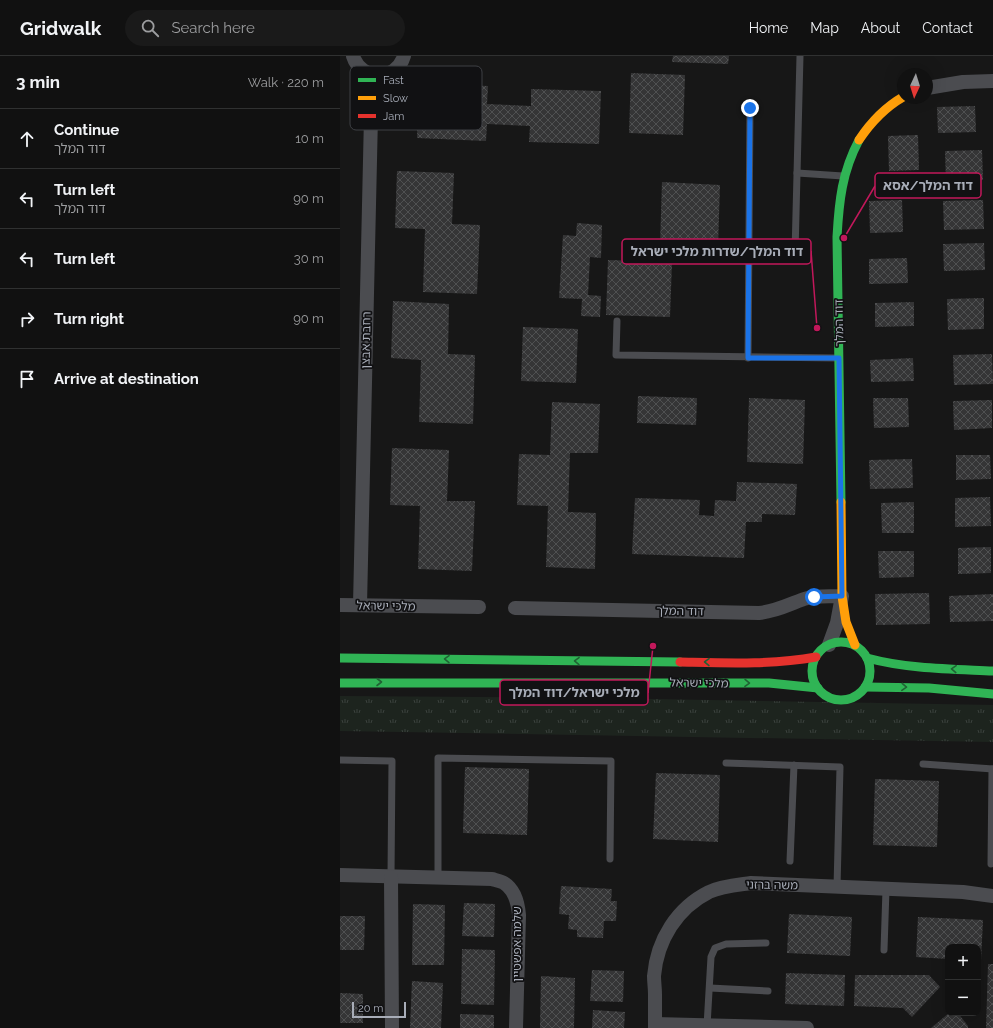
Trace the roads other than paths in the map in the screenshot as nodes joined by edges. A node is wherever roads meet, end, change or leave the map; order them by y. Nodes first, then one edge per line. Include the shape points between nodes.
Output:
1 (353, 56) edge
2 (404, 56) edge
3 (800, 56) edge
4 (358, 66) edge
5 (399, 66) edge
6 (993, 81) edge
7 (933, 87) edge
8 (897, 101) edge
9 (750, 108) dead end
10 (371, 130) edge
11 (797, 173) junction
12 (844, 176) junction
13 (795, 253) dead end
14 (616, 321) dead end
15 (748, 358) junction
16 (839, 358) junction
17 (842, 596) junction
18 (340, 605) edge
19 (360, 605) junction
20 (479, 607) dead end
21 (515, 608) dead end
22 (829, 645) junction
23 (855, 645) junction
24 (340, 658) edge
25 (816, 658) junction
26 (867, 658) junction
27 (993, 671) edge
28 (340, 682) edge
29 (818, 688) junction
30 (865, 688) junction
31 (993, 694) edge
32 (340, 760) edge
33 (726, 763) dead end
34 (923, 764) dead end
35 (794, 765) junction
36 (992, 769) edge
37 (610, 859) dead end
38 (790, 861) dead end
39 (991, 864) dead end
40 (340, 876) edge
41 (390, 877) junction
42 (438, 878) junction
43 (837, 887) junction
44 (886, 889) junction
45 (993, 896) edge
46 (766, 943) dead end
47 (884, 950) dead end
48 (710, 988) junction
49 (768, 991) dead end
50 (655, 1026) edge
51 (707, 1026) junction
52 (392, 1028) edge
53 (516, 1028) edge
54 (792, 1028) edge
55 (807, 1028) edge

1 - 4 street
2 - 5 street
3 - 11 lane
6 - 7 street
8 - 12 street, דוד המלך via 871,123
9 - 15 lane
10 - 19 street, רחבת אבצן
11 - 12 lane
11 - 13 lane
12 - 16 street, דוד המלך via 837,237
14 - 15 lane via 616,355
15 - 16 lane
16 - 17 street, דוד המלך
17 - 21 street, דוד המלך via 814,597 759,613
17 - 22 street, דוד המלך via 837,623
17 - 23 street, דוד המלך via 846,622
18 - 19 street, מלכי ישראל
19 - 20 street, מלכי ישראל
22 - 23 street via 842,642
22 - 25 street via 821,650
23 - 26 street
25 -> 24 street, מלכי ישראל via 768,663
25 - 29 street via 812,671
27 -> 26 street via 908,666
26 - 30 street via 870,671
28 -> 29 street, מלכי ישראל via 746,683
29 - 30 street via 829,697 842,700 855,696
30 -> 31 street via 924,688
32 - 41 lane via 392,761
33 - 35 lane
34 - 36 lane
35 - 38 lane
35 - 43 lane via 840,767
36 - 39 lane
37 - 42 lane via 611,761 438,758
40 - 41 street, שלמה אפשטיין
41 - 42 street, שלמה אפשטיין
41 - 52 street
42 - 53 street, שלמה אפשטיין via 492,879 504,882 518,901
43 - 44 street, משה ברזני
43 - 50 street, משה ברזני via 751,883 709,892 692,903 671,925 659,952 654,976
44 - 45 street, משה ברזני via 963,892
44 - 47 lane
46 - 48 lane via 726,944 715,948 711,957
48 - 49 lane
48 - 51 lane
50 - 51 street
51 - 54 street
54 - 55 street

